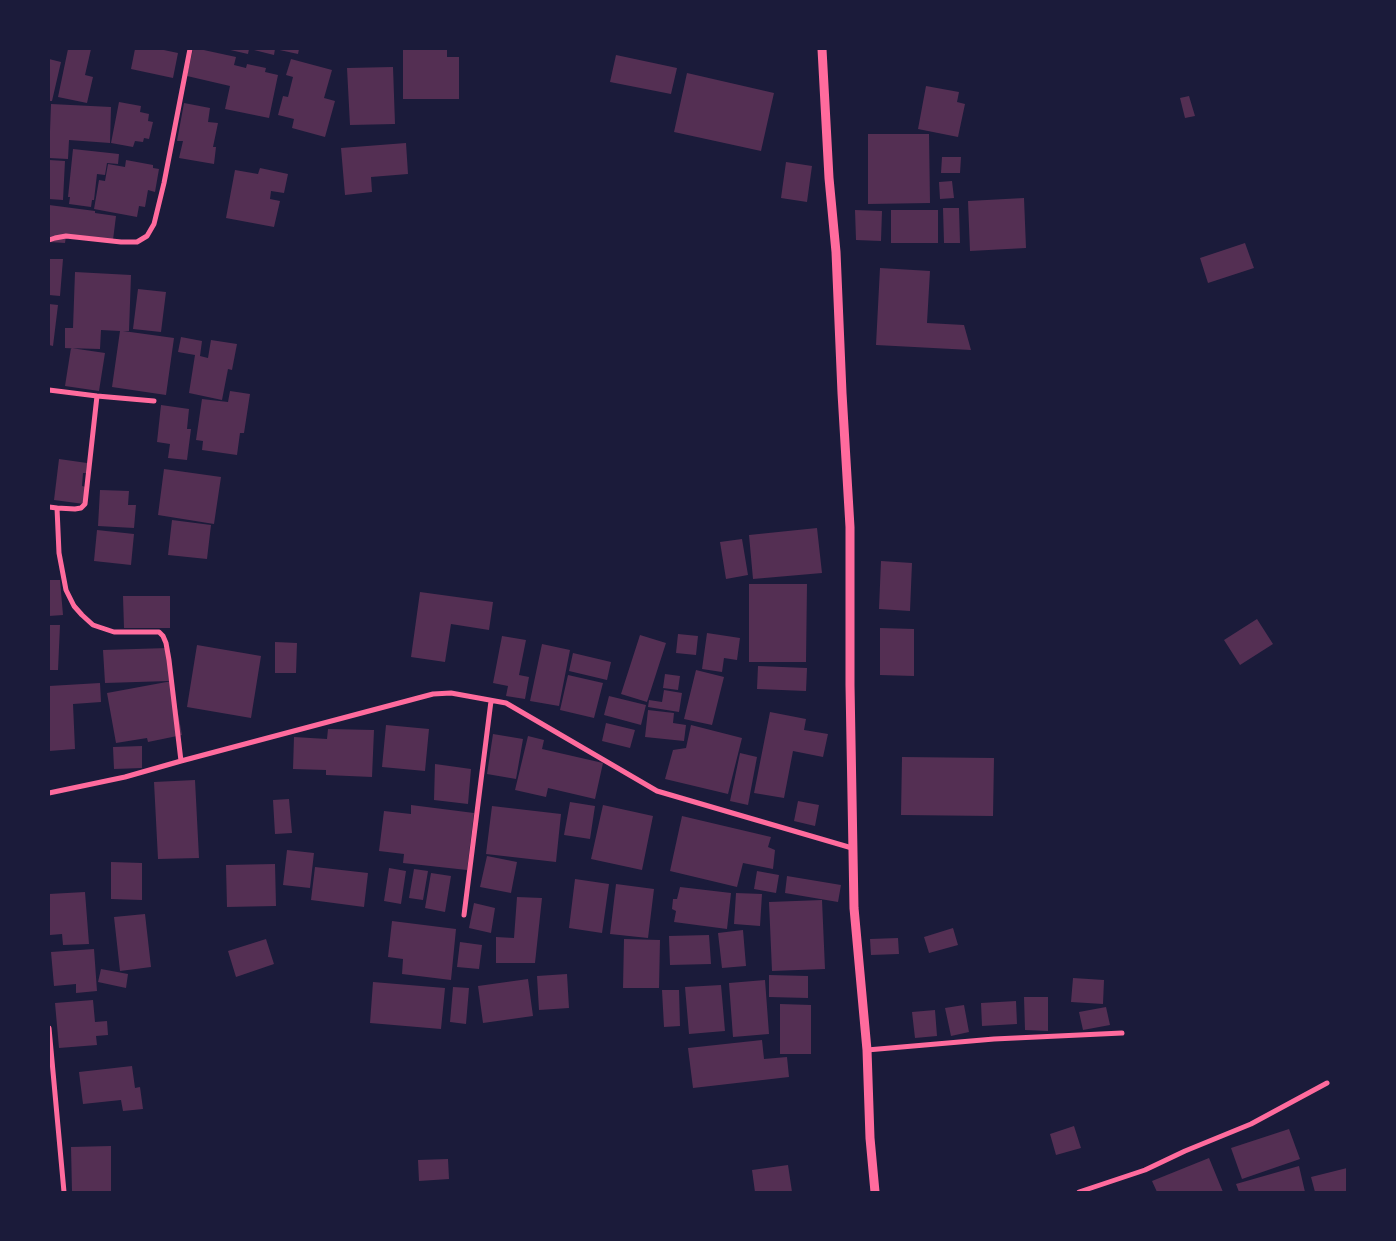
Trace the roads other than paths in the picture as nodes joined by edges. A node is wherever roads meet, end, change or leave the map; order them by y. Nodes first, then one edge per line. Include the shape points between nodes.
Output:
1 (190, 49) edge
2 (822, 49) edge
3 (49, 240) edge
4 (49, 390) edge
5 (97, 396) junction
6 (154, 401) dead end
7 (49, 507) edge
8 (57, 508) junction
9 (491, 701) junction
10 (180, 761) junction
11 (49, 792) edge
12 (852, 848) junction
13 (464, 915) dead end
14 (49, 1028) edge
15 (1122, 1033) dead end
16 (867, 1050) junction
17 (1327, 1083) dead end
18 (64, 1192) edge
19 (875, 1192) edge
20 (1079, 1192) edge

1 - 3 street via 164,183 154,224 147,236 137,242 66,236
2 - 12 street via 850,527
4 - 5 street
5 - 6 street
5 - 8 street via 85,504 75,509
7 - 8 street
8 - 10 street via 59,553 66,590 74,606 93,625 114,632 159,632 163,636
9 - 10 street via 451,693 433,694
9 - 12 street via 506,702 657,791
9 - 13 street
10 - 11 street via 125,777
12 - 16 street
14 - 18 street
15 - 16 street
16 - 19 street
17 - 20 street via 1251,1124 1145,1170

